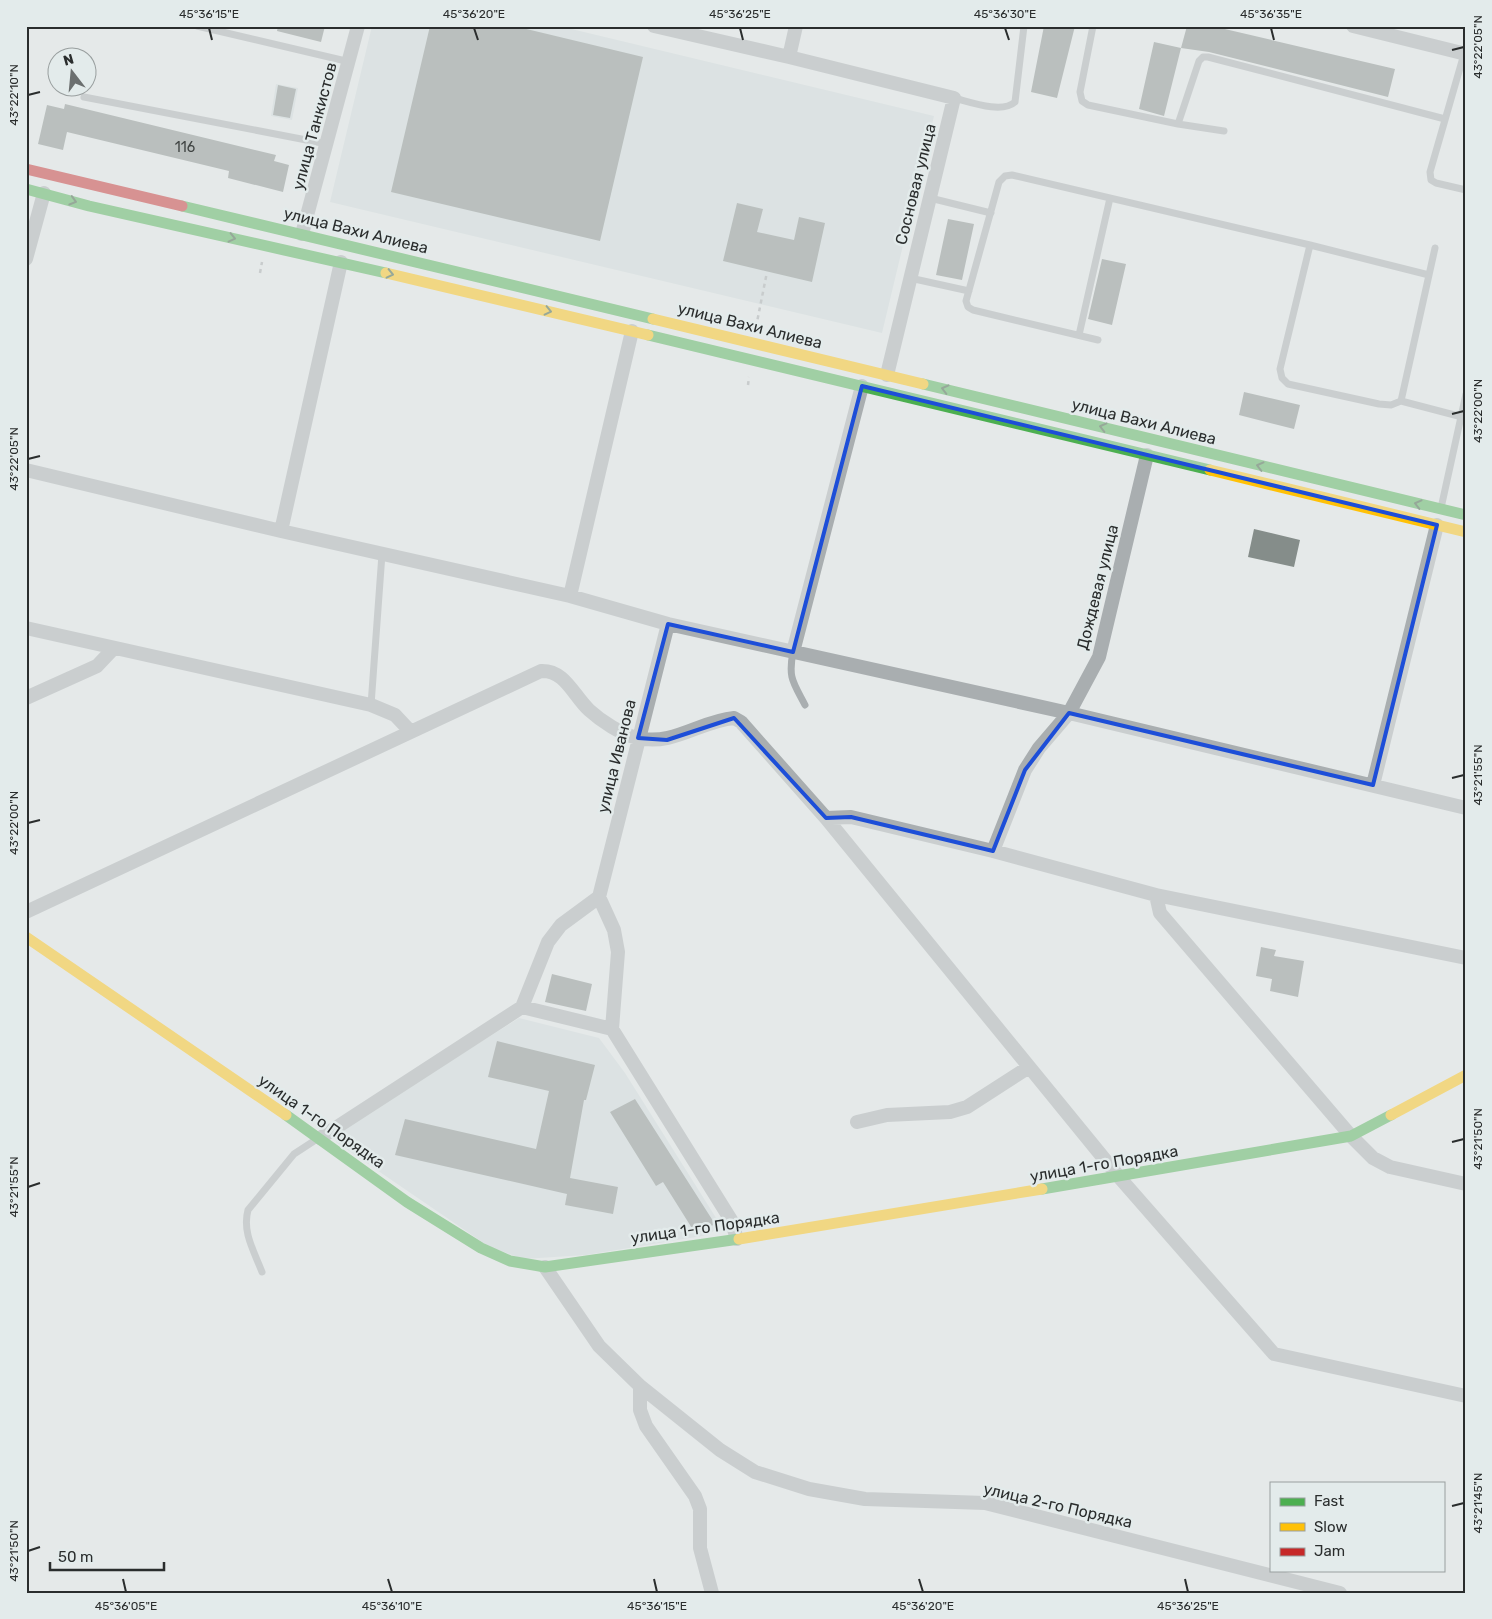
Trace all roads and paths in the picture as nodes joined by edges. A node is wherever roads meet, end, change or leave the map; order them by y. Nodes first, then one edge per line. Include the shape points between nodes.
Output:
1 (197, 26) edge
2 (358, 26) edge
3 (654, 26) edge
4 (796, 26) edge
5 (1024, 26) edge
6 (1093, 26) edge
7 (1352, 26) edge
8 (1465, 54) edge
9 (789, 57) junction
10 (350, 62) junction
11 (89, 98) edge
12 (954, 98) junction
13 (1445, 119) junction
14 (1178, 124) junction
15 (1224, 131) dead end
16 (328, 144) junction
17 (26, 169) edge
18 (26, 189) edge
19 (1466, 190) edge
20 (44, 193) junction
21 (930, 198) junction
22 (1110, 198) junction
23 (991, 213) junction
24 (302, 234) junction
25 (1310, 245) junction
26 (1435, 248) dead end
27 (26, 260) edge
28 (341, 262) junction
29 (1429, 275) junction
30 (910, 278) junction
31 (969, 291) junction
32 (632, 331) junction
33 (1079, 335) junction
34 (1098, 340) dead end
35 (888, 375) junction
36 (862, 386) junction
37 (1466, 394) edge
38 (1400, 401) junction
39 (1463, 417) edge
40 (1147, 455) junction
41 (26, 470) edge
42 (1440, 509) junction
43 (1466, 516) edge
44 (1437, 525) junction
45 (281, 531) junction
46 (1466, 532) edge
47 (382, 554) junction
48 (570, 596) junction
49 (668, 624) junction
50 (26, 628) edge
51 (114, 648) junction
52 (793, 652) junction
53 (26, 698) edge
54 (371, 705) junction
55 (805, 705) dead end
56 (1069, 714) junction
57 (410, 731) junction
58 (638, 738) junction
59 (1373, 785) junction
60 (1466, 808) edge
61 (826, 818) junction
62 (993, 850) junction
63 (1156, 895) junction
64 (598, 897) junction
65 (26, 912) edge
66 (26, 937) edge
67 (1466, 958) edge
68 (522, 1007) junction
69 (612, 1030) junction
70 (1029, 1067) junction
71 (1466, 1075) edge
72 (857, 1122) dead end
73 (1351, 1136) junction
74 (320, 1138) junction
75 (1119, 1177) junction
76 (1466, 1184) edge
77 (736, 1239) junction
78 (545, 1267) junction
79 (262, 1272) dead end
80 (640, 1386) junction
81 (1466, 1396) edge
82 (712, 1593) edge
83 (1340, 1593) edge

1 - 10 lane
2 - 10 street, улица Танкистов
3 - 9 street
4 - 9 street
5 - 12 lane via 1015,102 1010,107 1001,107
6 - 14 lane via 1080,92 1082,101
7 - 8 street
8 - 13 lane
9 - 12 street
10 - 16 street, улица Танкистов
11 - 16 lane
12 - 21 street, Сосновая улица
13 - 14 lane via 1208,57 1199,61
13 - 19 lane via 1430,172 1431,180
14 - 15 lane
16 - 24 street, улица Танкистов
17 - 24 main road, улица Вахи Алиева
18 - 20 main road, улица Вахи Алиева
20 - 27 street
20 -> 28 main road, улица Вахи Алиева
21 - 23 lane
21 - 30 street, Сосновая улица
22 - 23 lane via 1012,175 999,182
22 - 25 lane
22 - 33 lane
23 - 31 lane
24 - 35 main road, улица Вахи Алиева
25 - 29 lane
25 - 38 lane via 1280,369 1282,378 1288,384 1379,404 1391,405
26 - 29 lane
28 -> 32 main road, улица Вахи Алиева
28 - 45 street
29 - 38 lane
30 - 31 lane
30 - 35 street, Сосновая улица
31 - 33 lane via 966,301 973,310
32 - 36 main road, улица Вахи Алиева
32 - 48 street
33 - 34 lane
42 -> 35 main road, улица Вахи Алиева
36 - 40 main road, улица Вахи Алиева
36 - 52 street
37 - 39 lane
38 - 39 lane
39 - 42 lane
40 - 44 main road, улица Вахи Алиева
40 - 56 street, Дождевая улица via 1099,657
41 - 45 street
42 - 43 main road, улица Вахи Алиева
44 - 46 main road, улица Вахи Алиева
44 - 59 street
45 - 47 street
47 - 48 street
47 - 54 lane
48 - 49 street
49 - 52 street
49 - 58 street, улица Иванова
50 - 51 street
51 - 53 street via 97,666
51 - 54 street
52 - 55 lane via 792,680
52 - 56 street
54 - 57 street via 395,715
56 - 59 street
56 - 62 street, Дождевая улица via 1039,748 1025,770
57 - 58 street via 541,671 550,671 560,675 589,710 614,728
57 - 65 street
58 - 61 street via 667,740 712,722 734,718
58 - 64 street, улица Иванова
59 - 60 street
61 - 62 street via 851,817
61 - 70 street
62 - 63 street
63 - 67 street
63 - 73 street via 1160,913
64 - 68 street via 561,925 548,942
64 - 69 street via 614,930 618,952
66 - 74 main road, улица 1-го Порядка
68 - 69 street
68 - 74 street
69 - 77 street via 731,1220
70 - 72 street via 967,1107 950,1112 887,1115
70 - 75 street
71 - 73 main road, улица 1-го Порядка
73 - 75 main road, улица 1-го Порядка
73 - 76 street via 1373,1158 1390,1167
74 - 78 main road, улица 1-го Порядка via 407,1202 481,1248 510,1261
74 - 79 lane via 294,1154 248,1210 246,1232
75 - 77 main road, улица 1-го Порядка
75 - 81 street via 1274,1354
77 - 78 main road, улица 1-го Порядка
78 - 80 street, улица 2-го Порядка via 599,1346
80 - 82 street via 640,1410 646,1426 700,1508 700,1548
80 - 83 street, улица 2-го Порядка via 720,1450 755,1472 810,1489 865,1499 985,1502

